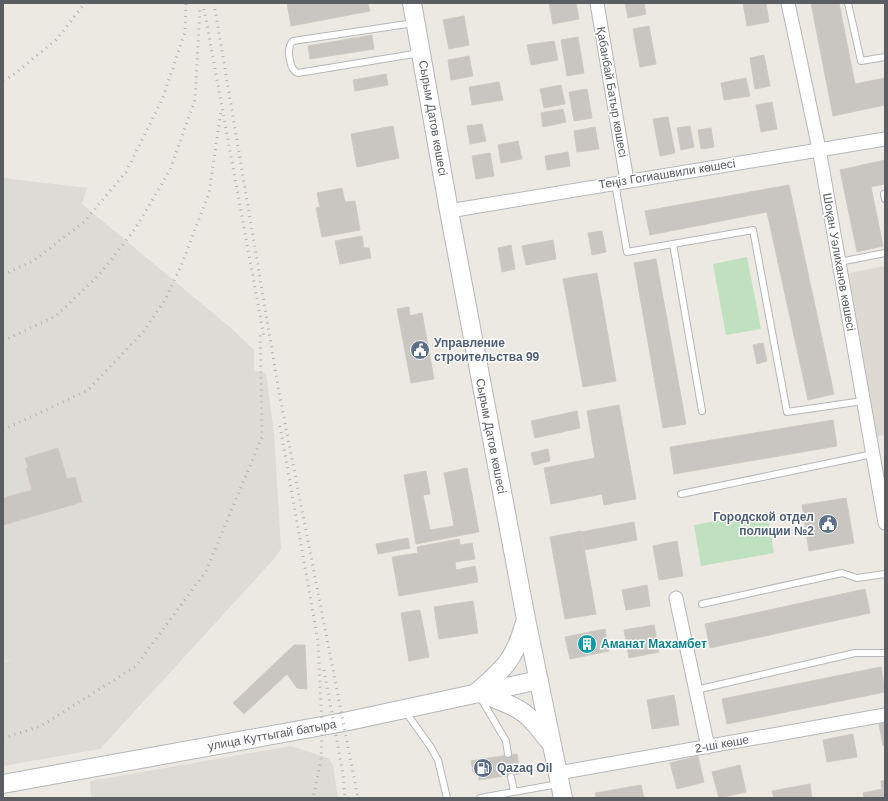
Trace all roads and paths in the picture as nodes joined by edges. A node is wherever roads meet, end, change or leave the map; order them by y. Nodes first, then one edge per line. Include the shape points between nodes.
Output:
1 (412, 3) edge
2 (597, 3) edge
3 (788, 3) edge
4 (848, 3) edge
5 (415, 23) junction
6 (421, 52) junction
7 (885, 57) edge
8 (885, 139) edge
9 (819, 149) junction
10 (621, 182) junction
11 (885, 194) edge
12 (885, 199) edge
13 (449, 211) junction
14 (673, 244) junction
15 (885, 253) edge
16 (839, 262) junction
17 (863, 401) junction
18 (702, 412) dead end
19 (873, 454) junction
20 (680, 494) dead end
21 (885, 523) edge
22 (885, 574) edge
23 (676, 598) dead end
24 (702, 604) dead end
25 (526, 619) junction
26 (885, 653) edge
27 (539, 680) junction
28 (696, 690) junction
29 (477, 692) junction
30 (403, 708) junction
31 (885, 715) edge
32 (552, 745) junction
33 (708, 747) junction
34 (508, 754) dead end
35 (511, 777) dead end
36 (3, 784) edge
37 (560, 785) edge
38 (514, 791) junction
39 (447, 798) edge
40 (480, 798) edge

1 - 5 main road, Сырым Датов көшесі
2 - 10 street, Қабанбай Батыр көшесі
3 - 9 street, Шоқан Уәлиханов көшесі
4 - 7 lane via 861,61
5 - 6 main road, Сырым Датов көшесі
5 - 6 lane via 293,41 289,47 291,68 298,73
6 - 13 main road, Сырым Датов көшесі
8 - 9 street, Теңіз Гогиашвили көшесі
9 - 10 street, Теңіз Гогиашвили көшесі
9 - 16 street, Шоқан Уәлиханов көшесі
10 - 13 street, Теңіз Гогиашвили көшесі
10 - 14 lane via 627,252
11 - 12 lane
13 - 25 main road, Сырым Датов көшесі
14 - 17 lane via 753,230 787,412
14 - 18 lane
15 - 16 lane
16 - 17 street, Шоқан Уәлиханов көшесі
17 - 19 street, Шоқан Уәлиханов көшесі
19 - 20 lane
19 - 21 street, Шоқан Уәлиханов көшесі
22 - 24 lane via 857,578 842,573
23 - 28 street
25 - 27 main road, Сырым Датов көшесі
25 - 29 main road via 512,657 501,672
26 - 28 lane via 855,653
27 - 29 main road, улица Куттыгай батыра
27 - 32 main road, Сырым Датов көшесі
28 - 33 street
29 - 30 main road, улица Куттыгай батыра
29 - 32 main road via 523,713 536,724
29 - 34 lane via 506,741
30 - 36 main road, улица Куттыгай батыра via 322,726
30 - 39 lane via 438,760
31 - 33 street, 2-ші көше
32 - 37 main road, Сырым Датов көшесі
33 - 37 street, 2-ші көше
35 - 38 lane
37 - 38 lane
38 - 40 lane

